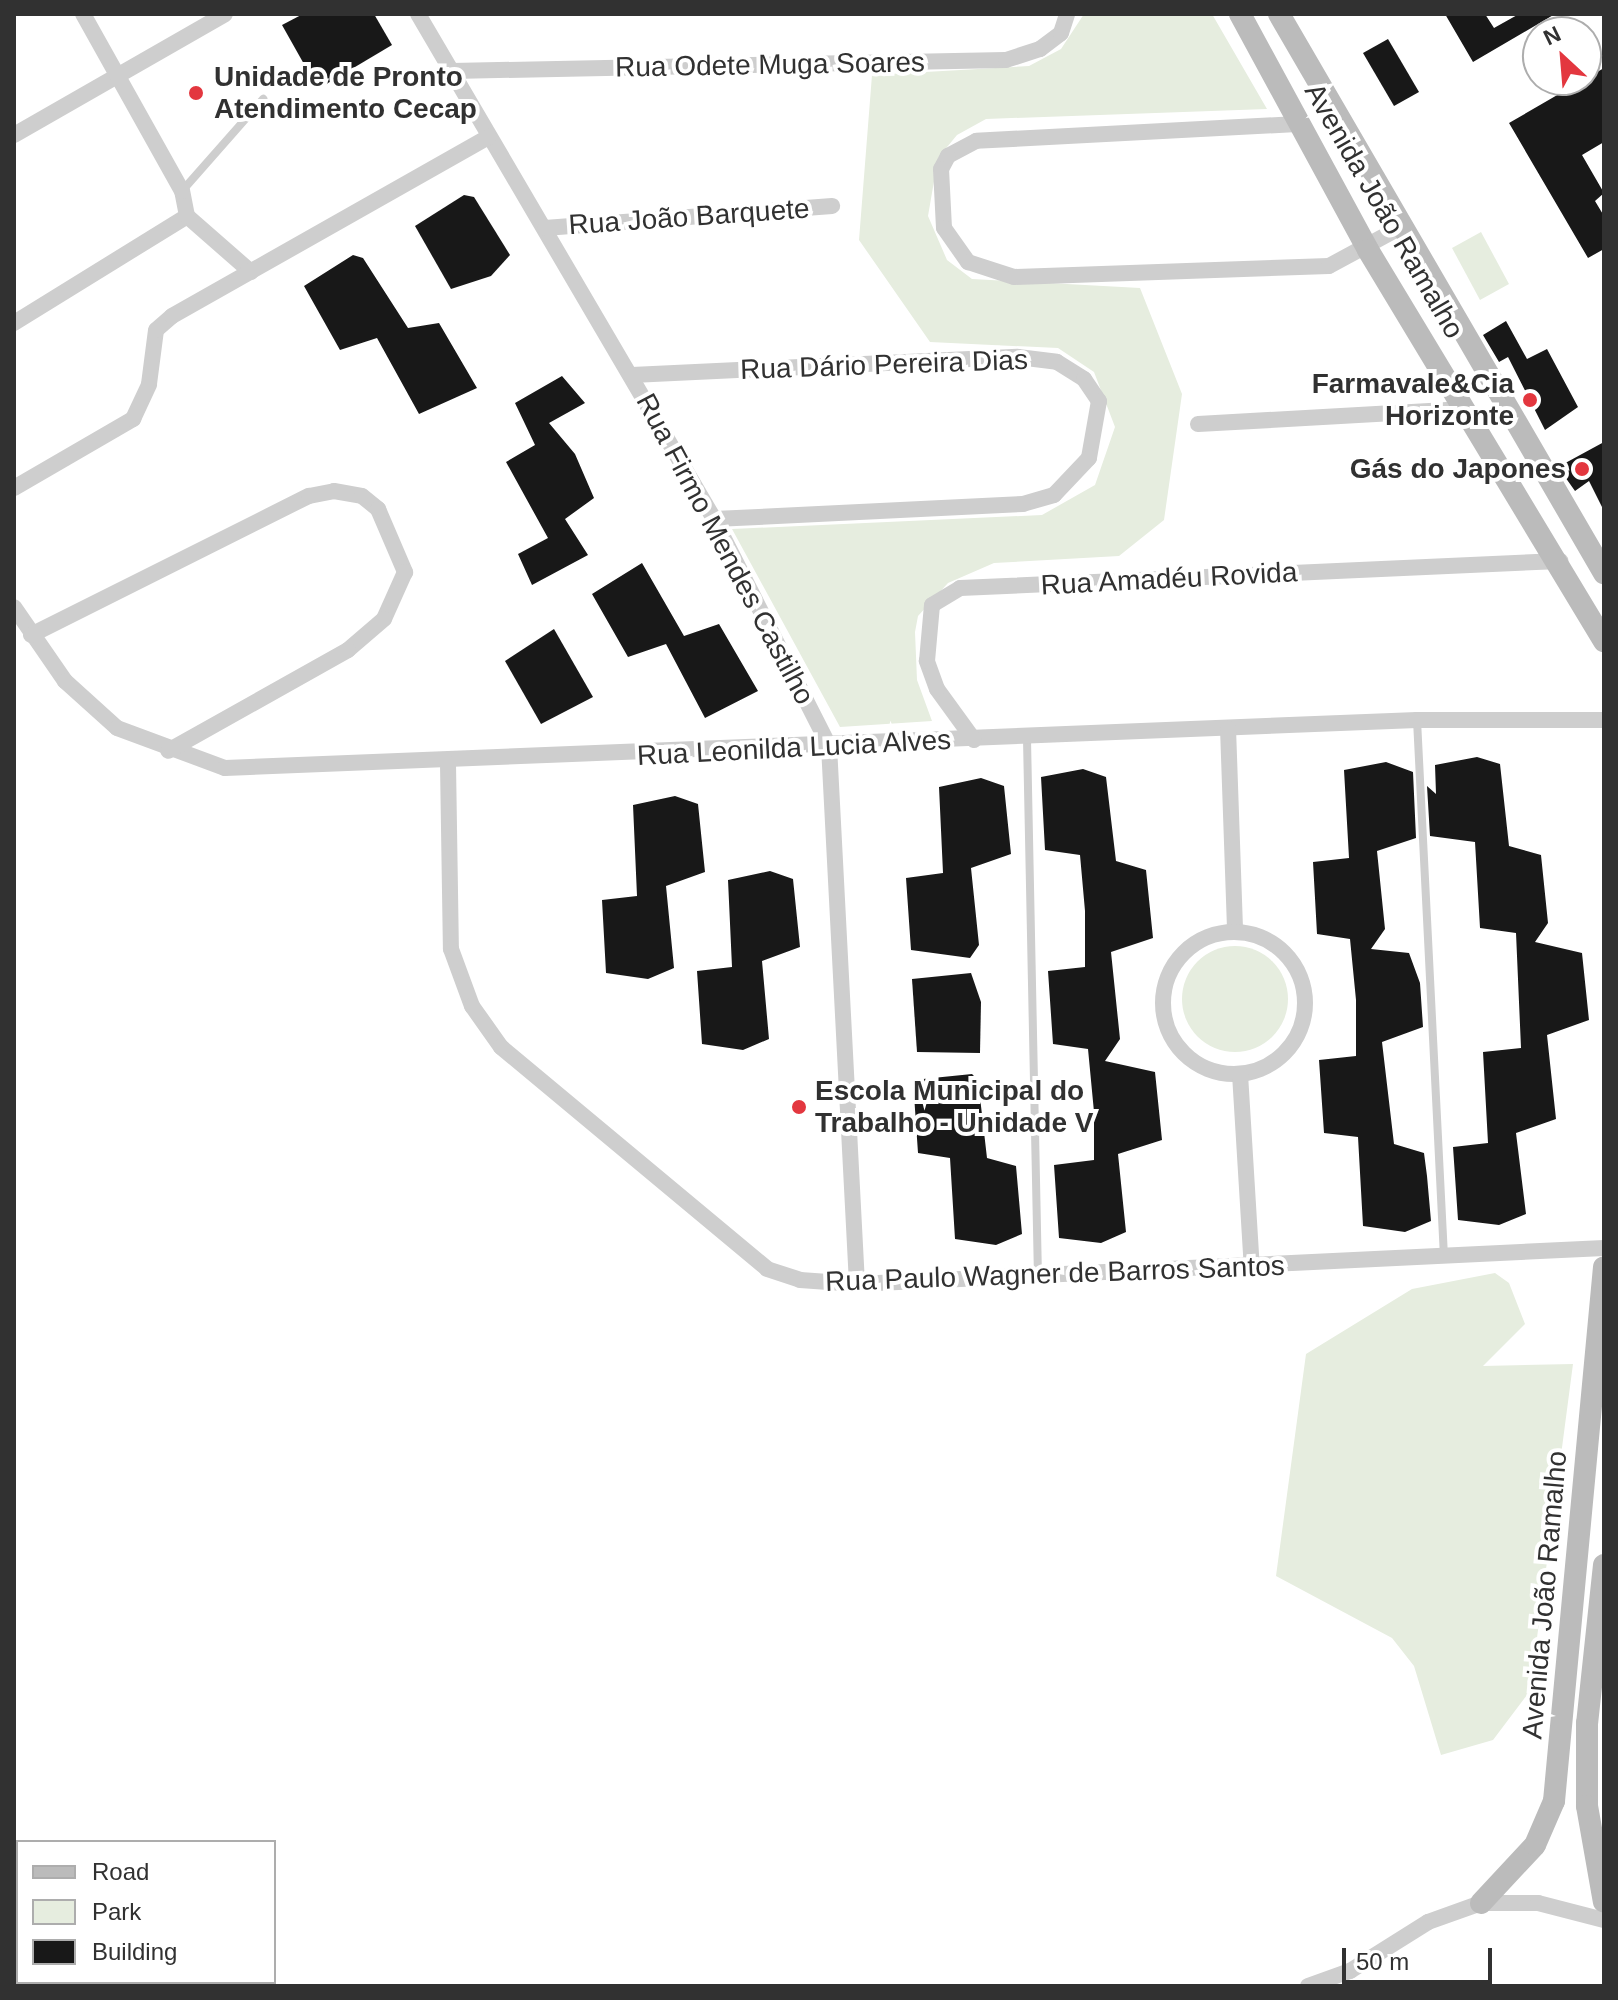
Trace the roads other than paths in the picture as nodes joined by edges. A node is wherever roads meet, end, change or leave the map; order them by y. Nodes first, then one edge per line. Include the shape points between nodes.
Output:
1 (83, 14) edge
2 (225, 14) edge
3 (418, 14) edge
4 (1067, 14) edge
5 (1240, 14) edge
6 (1279, 14) edge
7 (452, 71) junction
8 (117, 77) junction
9 (263, 99) dead end
10 (1297, 124) junction
11 (14, 135) edge
12 (489, 137) junction
13 (182, 191) junction
14 (832, 206) dead end
15 (187, 216) junction
16 (1403, 226) junction
17 (545, 228) junction
18 (1368, 250) junction
19 (251, 272) junction
20 (14, 323) edge
21 (632, 375) junction
22 (1465, 409) junction
23 (1198, 424) dead end
24 (14, 488) edge
25 (714, 519) junction
26 (1560, 561) junction
27 (1604, 573) edge
28 (14, 607) edge
29 (31, 635) junction
30 (1604, 641) edge
31 (1417, 720) junction
32 (1604, 720) edge
33 (1228, 728) junction
34 (1027, 739) junction
35 (974, 740) junction
36 (829, 746) junction
37 (168, 751) junction
38 (448, 764) junction
39 (1235, 931) junction
40 (1240, 1074) junction
41 (1604, 1248) edge
42 (1444, 1261) junction
43 (1604, 1267) edge
44 (1252, 1269) junction
45 (1038, 1279) junction
46 (857, 1284) junction
47 (1604, 1565) edge
48 (1604, 1902) edge
49 (1481, 1903) junction
50 (1604, 1920) edge
51 (1308, 1986) edge

1 - 8 street
2 - 8 street
3 - 7 street, Rua Firmo Mendes Castilho
4 - 7 street, Rua Odete Muga Soares via 1051,41 1006,60
5 - 10 street, Avenida João Ramalho
6 - 16 street, Avenida João Ramalho
7 - 12 street, Rua Firmo Mendes Castilho
8 - 11 street
8 - 13 street
9 - 13 lane
10 - 18 street, Avenida João Ramalho
10 - 18 street via 976,141 948,156 941,169 944,228 968,262 1014,277 1329,266
12 - 17 street, Rua Firmo Mendes Castilho
12 - 19 street
13 - 15 street
14 - 17 street, Rua João Barquete
15 - 19 street
15 - 20 street
16 - 18 street
16 - 27 street, Avenida João Ramalho
17 - 21 street, Rua Firmo Mendes Castilho
18 - 22 street, Avenida João Ramalho
19 - 24 street via 156,330 149,384 133,419
21 - 25 street, Rua Firmo Mendes Castilho
21 - 25 street, Rua Dário Pereira Dias via 1018,357 1057,362 1084,379 1099,401 1089,458 1054,495 1023,504
22 - 23 street
22 - 26 street, Avenida João Ramalho
25 - 36 street, Rua Firmo Mendes Castilho
26 - 30 street, Avenida João Ramalho
26 - 35 street, Rua Amadéu Rovida via 960,588 932,605 927,661 937,689
28 - 29 street, Rua Leonilda Lucia Alves
29 - 37 street, Rua Leonilda Lucia Alves via 65,681 117,728
29 - 37 street via 309,496 334,491 362,496 378,509 405,572 384,619 348,650
31 - 32 street, Rua Leonilda Lucia Alves
31 - 33 street, Rua Leonilda Lucia Alves
31 - 42 lane
33 - 34 street, Rua Leonilda Lucia Alves
33 - 39 street
34 - 35 street, Rua Leonilda Lucia Alves
34 - 45 lane
35 - 36 street, Rua Leonilda Lucia Alves
36 - 38 street, Rua Leonilda Lucia Alves
36 - 46 street, Rua Firmo Mendes Castilho
37 - 38 street, Rua Leonilda Lucia Alves via 225,768
38 - 46 street, Rua Paulo Wagner de Barros Santos via 451,949 472,1006 501,1047 767,1269 800,1280
39 - 40 street via 1259,936 1288,956 1304,988 1305,1012 1283,1054
39 - 40 street via 1210,936 1180,958 1164,992 1164,1018 1192,1060
40 - 44 street
41 - 42 street, Rua Paulo Wagner de Barros Santos
42 - 44 street, Rua Paulo Wagner de Barros Santos
43 - 49 street, Avenida João Ramalho via 1554,1801 1535,1845
44 - 45 street, Rua Paulo Wagner de Barros Santos
45 - 46 street, Rua Paulo Wagner de Barros Santos
47 - 48 street, Avenida João Ramalho via 1587,1723 1587,1806
49 - 50 street via 1538,1903
49 - 51 street via 1428,1922 1350,1971

